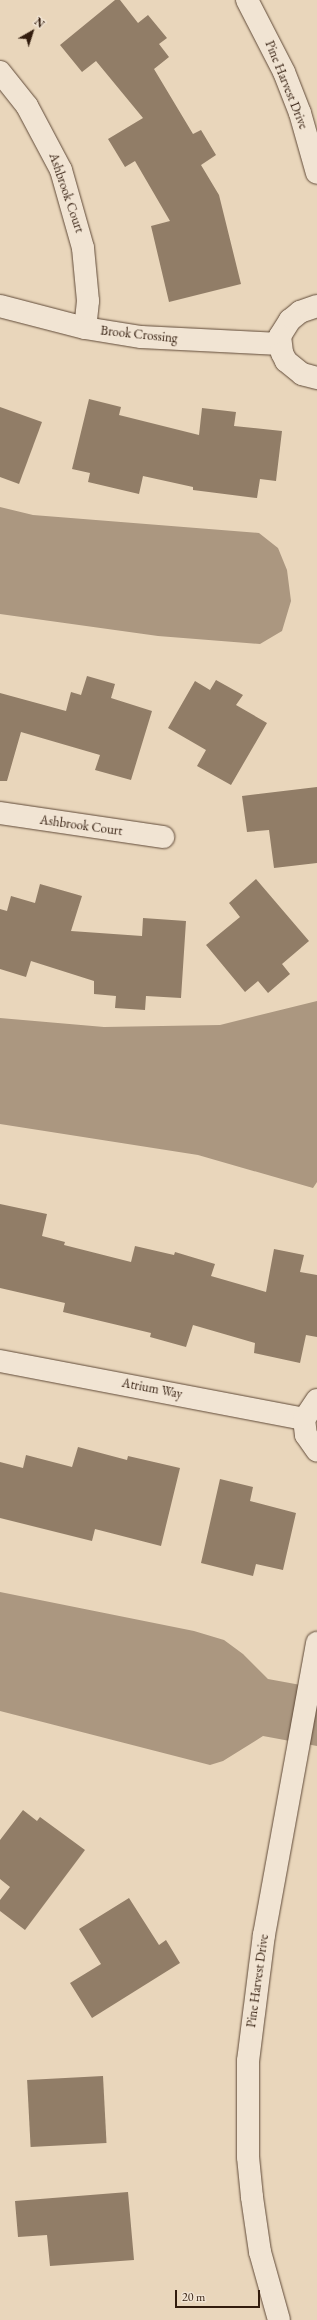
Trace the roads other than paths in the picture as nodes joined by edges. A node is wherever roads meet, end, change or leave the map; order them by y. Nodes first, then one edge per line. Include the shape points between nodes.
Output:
1 (247, 0) edge
2 (0, 72) edge
3 (317, 173) edge
4 (0, 306) edge
5 (317, 306) edge
6 (84, 328) junction
7 (280, 344) junction
8 (317, 378) edge
9 (0, 813) edge
10 (163, 837) dead end
11 (0, 1361) edge
12 (317, 1400) edge
13 (304, 1419) junction
14 (317, 1451) edge
15 (317, 1643) edge
16 (279, 2320) edge

1 - 3 street, Pine Harvest Drive via 284,72 300,113
2 - 6 street, Ashbrook Court via 27,106 47,139 63,177 83,248 88,301
4 - 6 street, Brook Crossing
5 - 7 street via 300,312 290,320 284,328
6 - 7 street, Brook Crossing via 141,337
7 - 8 street via 282,353 292,367
9 - 10 street, Ashbrook Court
11 - 13 street, Atrium Way
12 - 13 street
13 - 14 street via 306,1435
15 - 16 street, Pine Harvest Drive via 253,2006 246,2107 248,2157 260,2252

